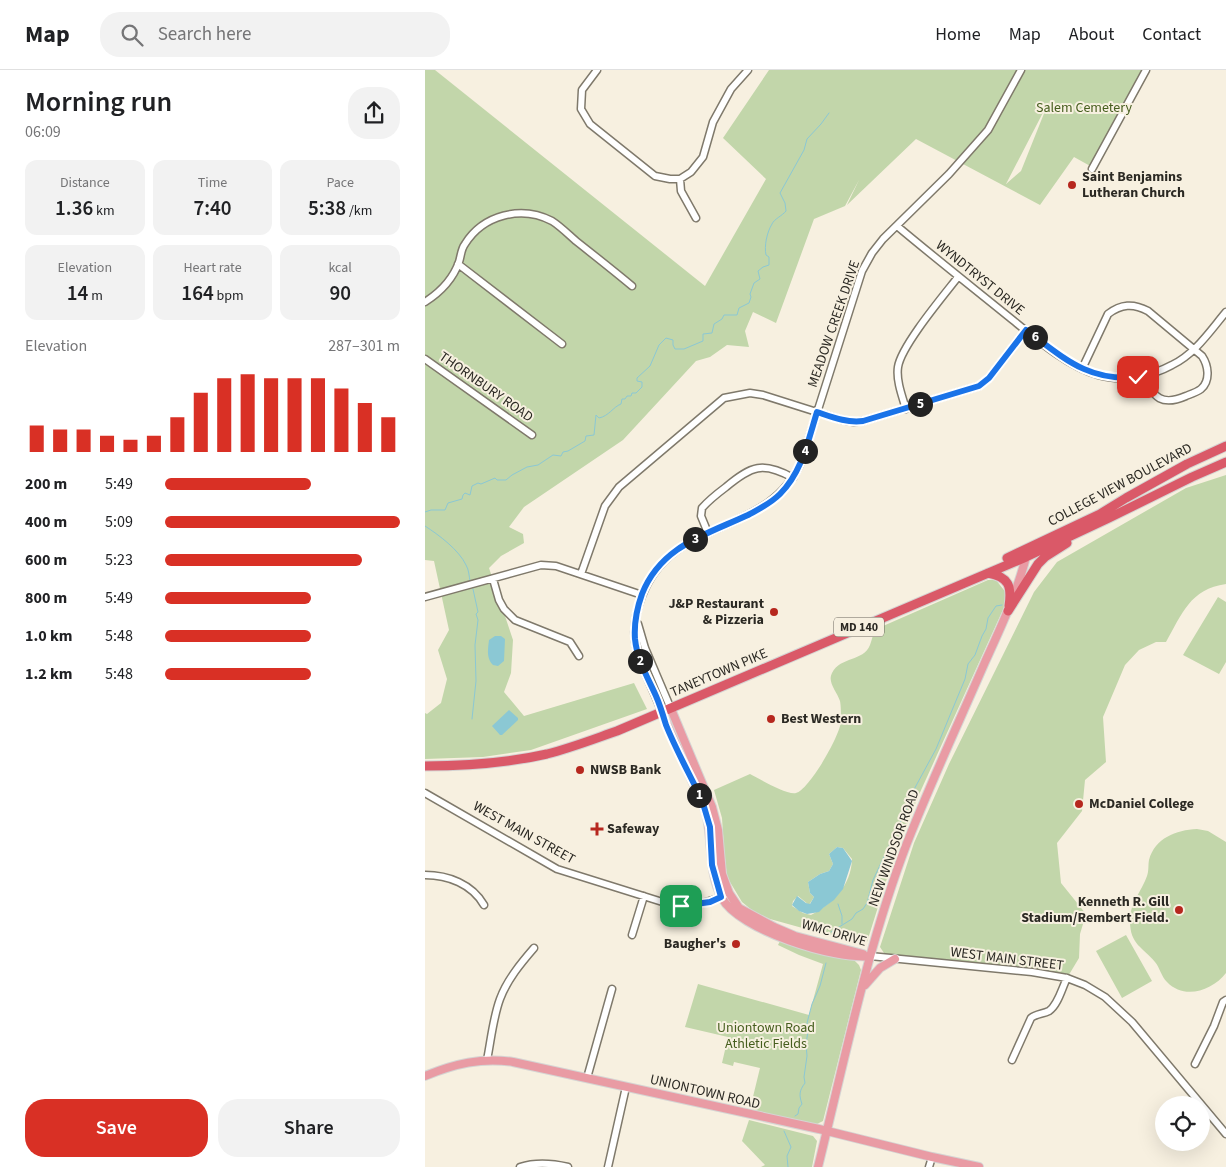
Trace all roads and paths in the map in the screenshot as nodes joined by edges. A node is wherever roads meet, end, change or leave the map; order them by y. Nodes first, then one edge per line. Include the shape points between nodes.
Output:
1 (597, 70) edge
2 (748, 70) edge
3 (1021, 70) edge
4 (1146, 70) edge
5 (1092, 169) dead end
6 (680, 178) junction
7 (696, 218) dead end
8 (897, 226) junction
9 (458, 264) junction
10 (958, 276) junction
11 (633, 286) dead end
12 (425, 302) edge
13 (1226, 312) edge
14 (1026, 330) junction
15 (562, 344) dead end
16 (1194, 349) junction
17 (425, 359) edge
18 (1082, 369) junction
19 (1146, 375) junction
20 (905, 409) junction
21 (817, 412) junction
22 (532, 436) dead end
23 (1226, 446) edge
24 (1226, 462) edge
25 (1226, 468) edge
26 (793, 478) junction
27 (1124, 511) junction
28 (1109, 518) junction
29 (708, 533) junction
30 (1027, 552) junction
31 (988, 572) junction
32 (581, 574) junction
33 (493, 579) junction
34 (642, 595) junction
35 (425, 597) edge
36 (928, 597) junction
37 (1008, 611) junction
38 (637, 616) junction
39 (579, 656) dead end
40 (671, 709) junction
41 (662, 712) junction
42 (425, 766) edge
43 (425, 793) edge
44 (425, 875) edge
45 (729, 893) junction
46 (644, 896) junction
47 (721, 897) junction
48 (484, 905) dead end
49 (632, 935) dead end
50 (534, 948) dead end
51 (870, 956) junction
52 (895, 959) junction
53 (1067, 978) junction
54 (612, 989) dead end
55 (862, 989) junction
56 (1226, 1000) edge
57 (487, 1060) junction
58 (1012, 1060) dead end
59 (1195, 1064) dead end
60 (425, 1076) edge
61 (587, 1078) junction
62 (626, 1087) junction
63 (827, 1131) junction
64 (1226, 1134) edge
65 (932, 1157) junction
66 (520, 1167) edge
67 (568, 1167) edge
68 (608, 1167) edge
69 (818, 1167) edge
70 (929, 1167) edge
71 (979, 1167) edge

1 - 6 street via 582,90 581,109 590,124 655,176
2 - 6 street via 731,89 713,122 703,157 691,172
3 - 8 street, MEADOW CREEK DRIVE via 988,130
4 - 5 street
6 - 7 street via 681,191
8 - 10 street, WYNDTRYST DRIVE
8 - 21 street, MEADOW CREEK DRIVE via 872,253 862,271
9 - 11 street via 463,246 475,230 489,220 508,214 529,214 552,222
9 - 12 street via 445,286
9 - 15 street
10 - 14 street, WYNDTRYST DRIVE
10 - 20 street via 910,341 898,367
13 - 16 street, WYNDTRYST DRIVE
14 - 18 street, WYNDTRYST DRIVE
14 - 20 street via 989,378 979,386
16 - 18 street via 1148,311 1139,306 1122,306 1108,314
16 - 19 street, WYNDTRYST DRIVE via 1173,365
16 - 19 street via 1207,363 1208,370 1201,389 1178,399 1162,400 1150,389
17 - 22 street, THORNBURY ROAD
18 - 19 street, WYNDTRYST DRIVE via 1120,379
20 - 21 street via 854,422
21 - 26 street, MEADOW CREEK DRIVE
21 - 32 street via 757,394 724,398 615,492 605,506
23 - 30 highway, COLLEGE VIEW BOULEVARD / MD 140
24 - 27 highway, COLLEGE VIEW BOULEVARD / MD 140
25 - 27 highway
26 - 29 street, MEADOW CREEK DRIVE via 767,505
26 - 29 street via 768,467 745,472 702,508 701,516
27 - 28 highway, COLLEGE VIEW BOULEVARD / MD 140
28 - 30 highway, COLLEGE VIEW BOULEVARD / MD 140
28 - 37 highway via 1045,557
29 - 34 street, MEADOW CREEK DRIVE via 666,558
30 - 31 highway, TANEYTOWN PIKE / MD 140
30 - 36 highway, TANEYTOWN PIKE / MD 140
30 - 37 main road, NEW WINDSOR ROAD
31 - 36 highway, TANEYTOWN PIKE / MD 140
31 - 37 highway via 1008,582
32 - 33 street via 541,565
32 - 34 street
33 - 35 street
33 - 39 street via 502,604 515,620 570,642
34 - 38 street, MEADOW CREEK DRIVE
36 - 40 highway, TANEYTOWN PIKE / MD 140
37 - 51 main road, NEW WINDSOR ROAD via 907,845
38 - 40 street, MEADOW CREEK DRIVE via 645,648
38 - 41 street, MEADOW CREEK DRIVE via 635,639 638,654
40 - 41 highway, TANEYTOWN PIKE / MD 140
40 - 45 main road, WMC DRIVE via 712,807
41 - 42 highway, TANEYTOWN PIKE / MD 140 via 617,732 548,753 482,764
41 - 47 main road, WMC DRIVE via 706,812 712,865
43 - 46 street, WEST MAIN STREET via 557,869
44 - 48 street via 453,880 475,893
45 - 47 street, WEST MAIN STREET
45 - 51 main road, WMC DRIVE via 739,908 774,927 795,936
46 - 47 street, WEST MAIN STREET via 681,906
46 - 49 street
47 - 51 main road, WMC DRIVE via 729,910 744,920 793,942 859,958
50 - 57 street via 522,961 499,999
51 - 52 street, WEST MAIN STREET
51 - 55 main road, NEW WINDSOR ROAD
52 - 53 street, WEST MAIN STREET
52 - 55 main road via 880,968
53 - 58 street via 1053,1008 1031,1018
53 - 64 street, WEST MAIN STREET via 1095,990 1133,1022
54 - 61 street
55 - 63 main road, NEW WINDSOR ROAD
56 - 59 street
57 - 60 main road, UNIONTOWN ROAD via 465,1063
57 - 61 main road, UNIONTOWN ROAD via 513,1062
61 - 62 main road, UNIONTOWN ROAD
62 - 63 main road, UNIONTOWN ROAD
62 - 68 street
63 - 65 main road, UNIONTOWN ROAD
63 - 69 main road, NEW WINDSOR ROAD
65 - 70 street
65 - 71 main road, UNIONTOWN ROAD
66 - 67 street via 541,1163

